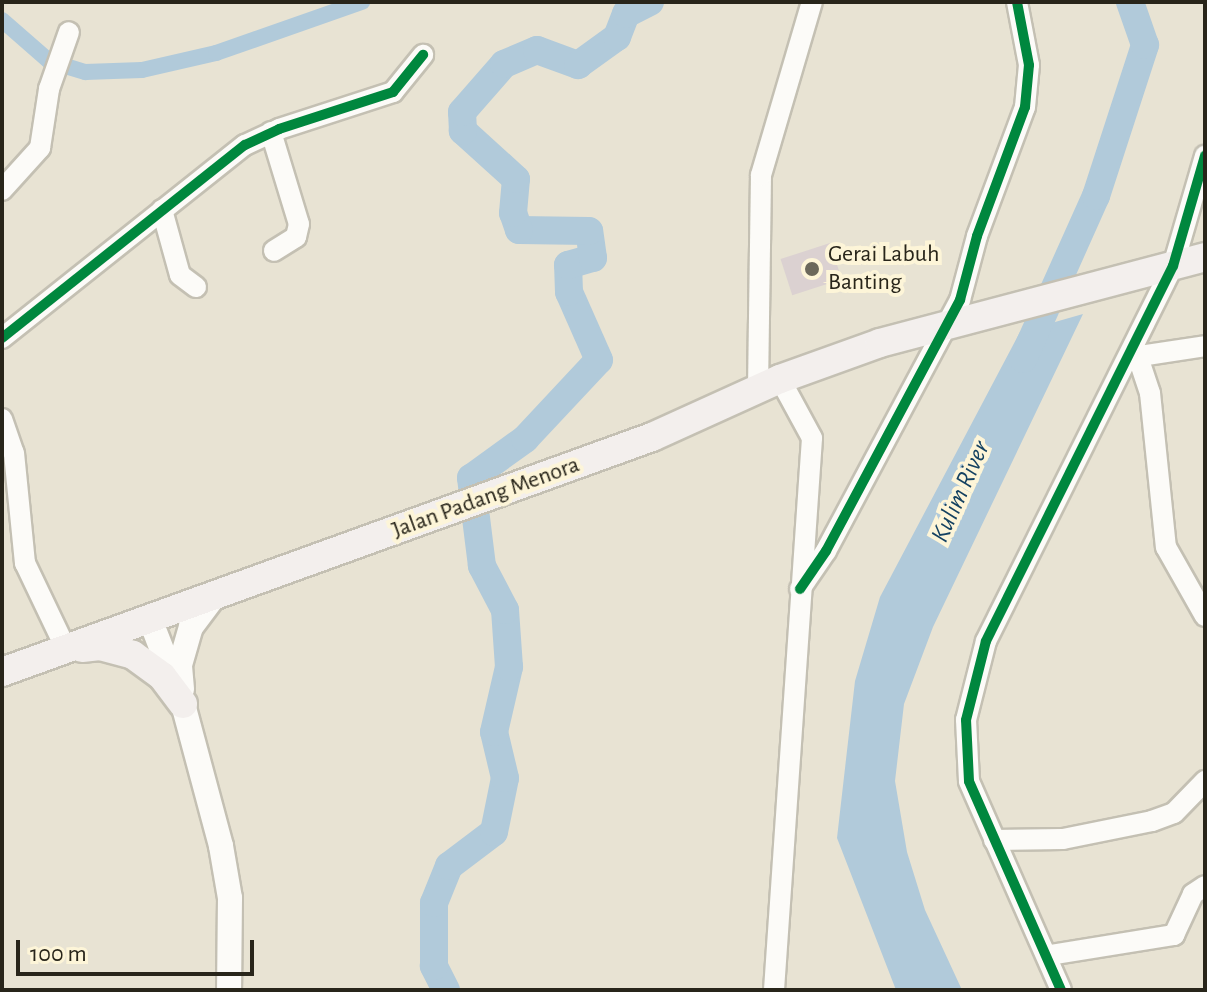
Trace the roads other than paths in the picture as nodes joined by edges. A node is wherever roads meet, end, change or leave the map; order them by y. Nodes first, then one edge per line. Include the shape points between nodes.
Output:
1 (812, 2) edge
2 (1017, 2) edge
3 (69, 32) dead end
4 (423, 55) dead end
5 (271, 132) junction
6 (1205, 156) edge
7 (2, 190) edge
8 (162, 210) junction
9 (274, 251) dead end
10 (1205, 257) edge
11 (1173, 266) junction
12 (196, 287) dead end
13 (955, 325) junction
14 (2, 338) edge
15 (1205, 346) edge
16 (1137, 350) junction
17 (769, 384) junction
18 (2, 419) edge
19 (800, 589) junction
20 (214, 597) junction
21 (1205, 616) edge
22 (150, 619) junction
23 (66, 649) junction
24 (2, 672) edge
25 (183, 704) junction
26 (1205, 781) edge
27 (994, 840) junction
28 (1205, 886) edge
29 (1050, 955) junction
30 (229, 990) edge
31 (774, 990) edge
32 (1061, 990) edge

1 - 17 street via 761,175
2 - 13 street via 1029,65 1025,107 977,236
3 - 7 street via 49,89 40,148
4 - 5 street via 393,92
5 - 8 street
5 - 9 street via 299,224 296,237
6 - 11 street
8 - 12 street via 180,275
8 - 14 street
10 - 11 main road, Jalan Padang Menora
11 - 13 main road, Jalan Padang Menora
11 - 16 street
13 - 17 main road, Jalan Padang Menora via 880,343
13 - 19 street
15 - 16 street
16 - 21 street via 1150,393 1166,547
16 - 27 street via 986,641 966,720 969,781
17 - 19 street via 812,438
17 - 20 main road, Jalan Padang Menora via 652,437
18 - 23 street via 14,453 25,563
19 - 31 street
20 - 22 main road, Jalan Padang Menora
20 - 25 street via 191,627 180,665
22 - 23 main road, Jalan Padang Menora
22 - 25 street
23 - 24 main road, Jalan Padang Menora
23 - 25 main road via 100,646 133,655 162,676
25 - 30 street via 224,859 230,898
26 - 27 street via 1174,813 1152,821 1063,839
27 - 29 street
28 - 29 street via 1193,894 1174,935
29 - 32 street

